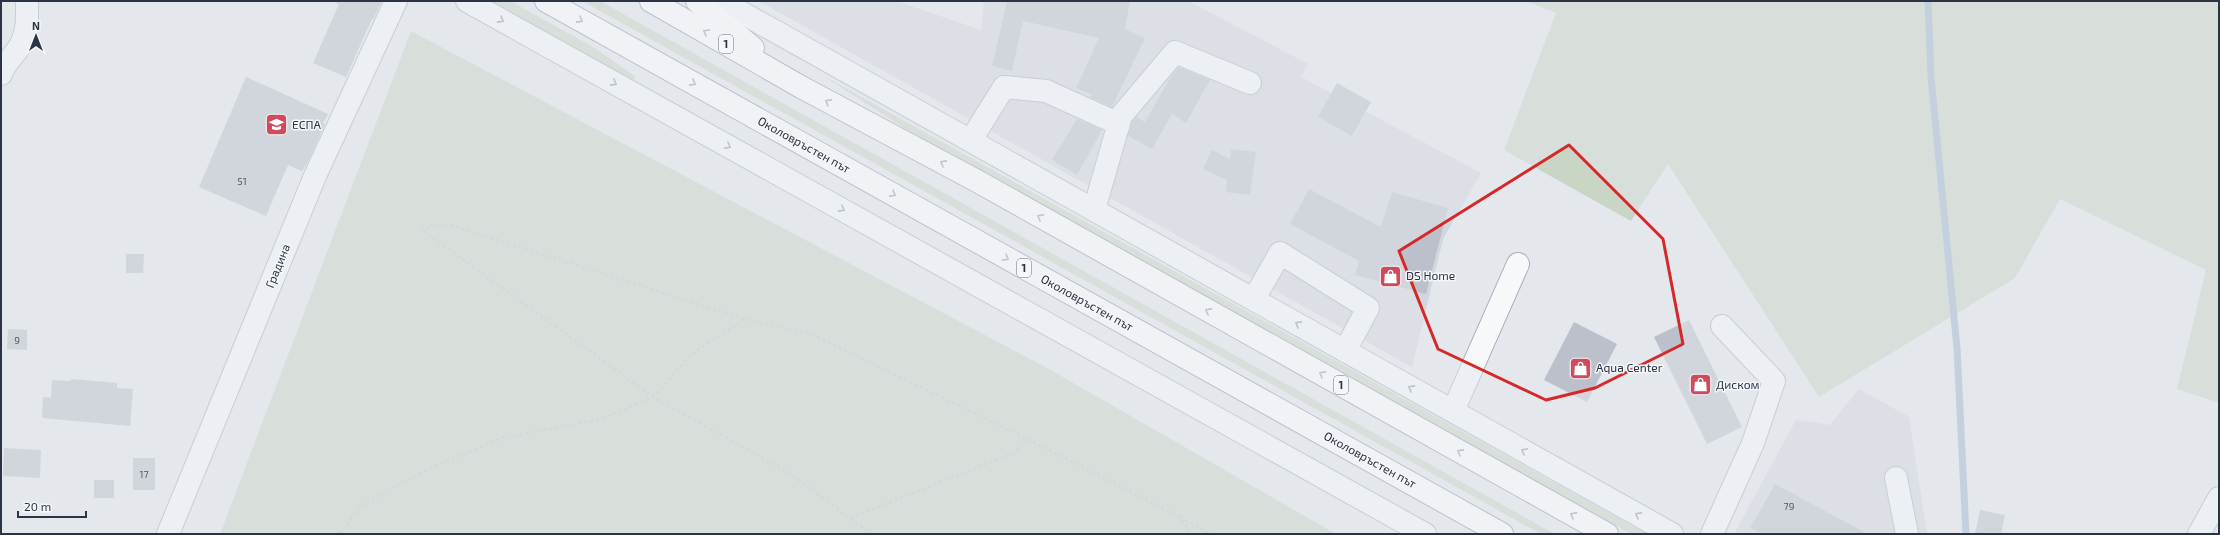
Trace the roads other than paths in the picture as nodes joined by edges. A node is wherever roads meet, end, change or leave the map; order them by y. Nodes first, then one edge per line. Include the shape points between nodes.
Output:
1 (27, 1) edge
2 (396, 1) edge
3 (467, 1) edge
4 (546, 1) edge
5 (651, 1) edge
6 (697, 1) edge
7 (721, 1) edge
8 (1, 74) edge
9 (1250, 83) dead end
10 (800, 87) junction
11 (1119, 124) junction
12 (971, 140) junction
13 (1094, 210) junction
14 (1518, 264) dead end
15 (1254, 299) junction
16 (1722, 326) dead end
17 (1345, 351) junction
18 (1453, 411) junction
19 (1896, 478) dead end
20 (2219, 498) edge
21 (168, 534) edge
22 (1425, 534) edge
23 (1502, 534) edge
24 (1607, 534) edge
25 (1672, 534) edge
26 (1712, 534) edge
27 (1906, 534) edge
28 (2199, 534) edge

1 - 8 street via 28,21 22,43 3,66
2 - 21 street, Градина via 315,176
3 -> 22 street
4 -> 23 highway, Околовръстен път / 1
10 -> 5 highway, 1
6 - 10 highway
7 - 12 street
9 - 11 street via 1175,52 1121,116
24 -> 10 highway, 1 via 977,181
11 - 12 street via 1046,91 1004,87
11 - 13 street
12 - 13 street
13 - 15 street
14 - 18 street
17 -> 15 street
15 - 17 street via 1280,253 1368,308
16 - 26 street via 1774,381 1753,443
18 -> 17 street
25 -> 18 street
19 - 27 street
20 - 28 street

